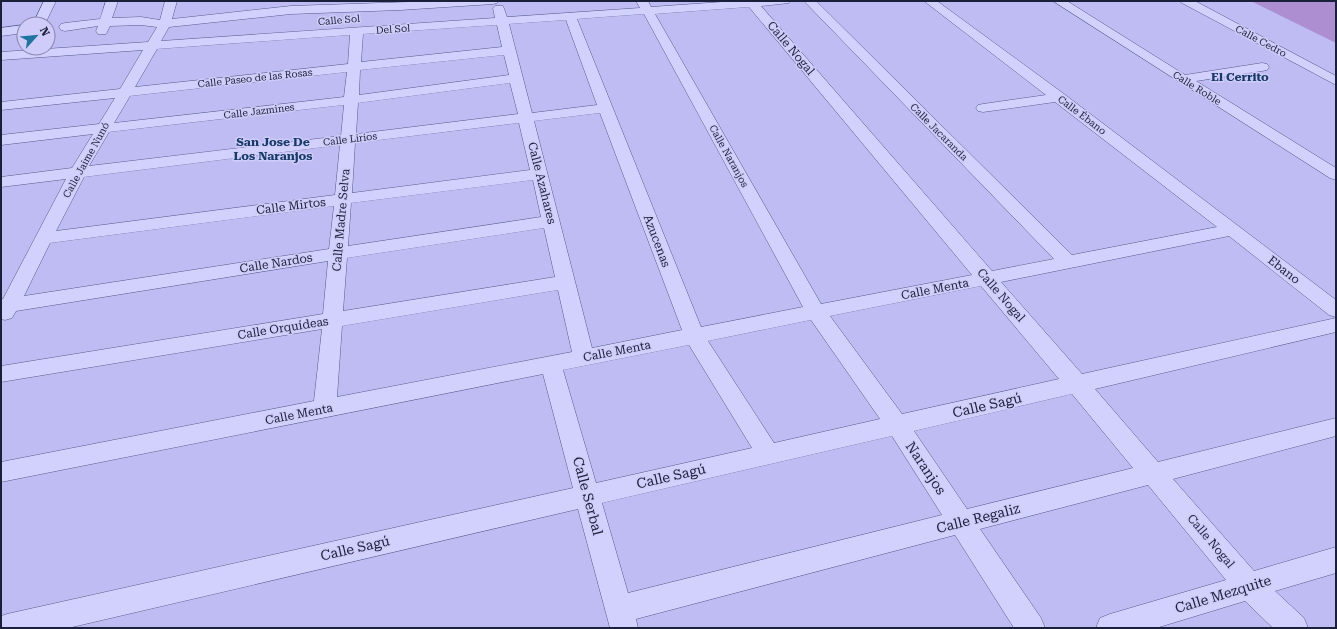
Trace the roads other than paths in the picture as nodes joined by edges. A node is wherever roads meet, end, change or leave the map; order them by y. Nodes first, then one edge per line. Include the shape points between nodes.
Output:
1 (50, 1) edge
2 (112, 1) edge
3 (171, 1) edge
4 (250, 1) edge
5 (785, 1) edge
6 (810, 1) edge
7 (930, 1) edge
8 (1059, 1) edge
9 (1186, 1) edge
10 (752, 3) junction
11 (228, 6) dead end
12 (645, 6) edge
13 (497, 7) edge
14 (254, 13) junction
15 (43, 16) edge
16 (570, 16) junction
17 (220, 17) junction
18 (343, 20) dead end
19 (328, 21) dead end
20 (56, 27) edge
21 (164, 27) junction
22 (106, 29) junction
23 (16, 30) edge
24 (357, 31) junction
25 (1, 32) edge
26 (133, 34) dead end
27 (153, 45) junction
28 (56, 50) edge
29 (510, 50) junction
30 (16, 53) edge
31 (1, 56) edge
32 (354, 67) junction
33 (1262, 68) dead end
34 (517, 78) junction
35 (1183, 79) junction
36 (1336, 81) edge
37 (125, 92) junction
38 (1059, 97) junction
39 (351, 100) junction
40 (1, 106) edge
41 (604, 108) junction
42 (983, 108) dead end
43 (526, 117) junction
44 (104, 129) junction
45 (348, 139) junction
46 (1, 140) edge
47 (78, 172) junction
48 (539, 174) junction
49 (1336, 175) edge
50 (1, 182) edge
51 (343, 200) junction
52 (551, 221) junction
53 (1232, 230) junction
54 (44, 238) junction
55 (338, 254) junction
56 (1068, 262) junction
57 (987, 278) junction
58 (566, 282) junction
59 (4, 310) edge
60 (1336, 310) edge
61 (816, 312) junction
62 (332, 320) junction
63 (1336, 326) edge
64 (694, 336) junction
65 (584, 358) junction
66 (551, 364) junction
67 (1, 374) edge
68 (1078, 384) junction
69 (325, 408) junction
70 (897, 425) junction
71 (1336, 427) edge
72 (768, 454) junction
73 (1, 472) edge
74 (1154, 474) junction
75 (588, 495) junction
76 (962, 522) junction
77 (1336, 560) edge
78 (1250, 586) junction
79 (622, 619) edge
80 (7, 628) edge
81 (1031, 628) edge
82 (1114, 628) edge
83 (1294, 628) edge

1 - 15 street
2 - 22 street
3 - 21 street, Calle Jaime Nunó
4 - 14 street
5 - 10 street, Del Sol
6 - 56 street, Calle Jacaranda
7 - 38 street, Calle Ébano
8 - 35 street, Calle Roble
9 - 36 street, Calle Cedro
10 - 12 street, Del Sol
10 - 57 street, Calle Nogal
11 - 17 street
12 - 16 street, Del Sol
12 - 61 street, Calle Naranjos
13 - 14 street via 327,8
13 - 16 street, Del Sol
13 - 18 street, Calle Sol
13 - 24 street, Del Sol
13 - 29 street, Calle Azahares
14 - 17 street
16 - 41 street, Azucenas
17 - 21 street
19 - 27 street, Calle Sol via 179,33
20 - 22 street
21 - 22 street via 141,21
21 - 26 street
21 - 27 street, Calle Jaime Nunó
23 - 25 street
24 - 27 street, Del Sol
24 - 32 street, Calle Madre Selva
27 - 28 street, Del Sol
27 - 37 street, Calle Jaime Nunó
29 - 32 street, Calle Paseo de las Rosas
29 - 34 street, Calle Azahares
30 - 31 street, Del Sol
32 - 37 street, Calle Paseo de las Rosas
32 - 39 street, Calle Madre Selva
33 - 35 street
34 - 39 street, Calle Jazmines
34 - 43 street, Calle Azahares
35 - 49 street, Calle Roble
37 - 40 street, Calle Paseo de las Rosas
37 - 44 street, Calle Jaime Nunó
38 - 42 street
38 - 53 street, Calle Ébano
39 - 44 street, Calle Jazmines
39 - 45 street, Calle Madre Selva
41 - 43 street, Calle Lirios
41 - 64 street, Azucenas
43 - 45 street, Calle Lirios
43 - 48 street, Calle Azahares
44 - 46 street, Calle Jazmines
44 - 47 street, Calle Jaime Nunó
45 - 47 street, Calle Lirios
45 - 51 street, Calle Madre Selva
47 - 50 street, Calle Lirios
47 - 54 street, Calle Jaime Nunó
48 - 51 street, Calle Mirtos
48 - 52 street, Calle Azahares
51 - 54 street, Calle Mirtos
51 - 55 street, Calle Madre Selva
52 - 55 street, Calle Nardos
52 - 58 street, Calle Azahares
53 - 56 street, Calle Menta
53 - 60 street, Ebano
54 - 59 street, Calle Jaime Nunó
55 - 59 street, Calle Nardos
55 - 62 street, Calle Madre Selva
56 - 57 street, Calle Menta
57 - 61 street, Calle Menta
57 - 68 street, Calle Nogal
58 - 62 street, Calle Orquídeas
58 - 65 street, Calle Azahares
61 - 64 street, Calle Menta
61 - 70 street, Naranjos
62 - 67 street, Calle Orquídeas
62 - 69 street, Calle Madre Selva
63 - 68 street, Calle Sagú
64 - 65 street, Calle Menta
64 - 72 street, Azucenas
65 - 66 street, Calle Menta
66 - 69 street, Calle Menta
66 - 75 street, Calle Serbal
68 - 70 street, Calle Sagú
68 - 74 street, Calle Nogal
69 - 73 street, Calle Menta
70 - 72 street, Calle Sagú
70 - 76 street, Naranjos
71 - 74 street, Calle Regaliz
72 - 75 street, Calle Sagú
74 - 76 street, Calle Regaliz
74 - 78 street, Calle Nogal
75 - 79 street, Calle Serbal
75 - 80 street, Calle Sagú
76 - 79 street, Calle Regaliz
76 - 81 street, Naranjos
77 - 78 street, Calle Mezquite
78 - 82 street, Calle Mezquite
78 - 83 street, Calle Nogal

